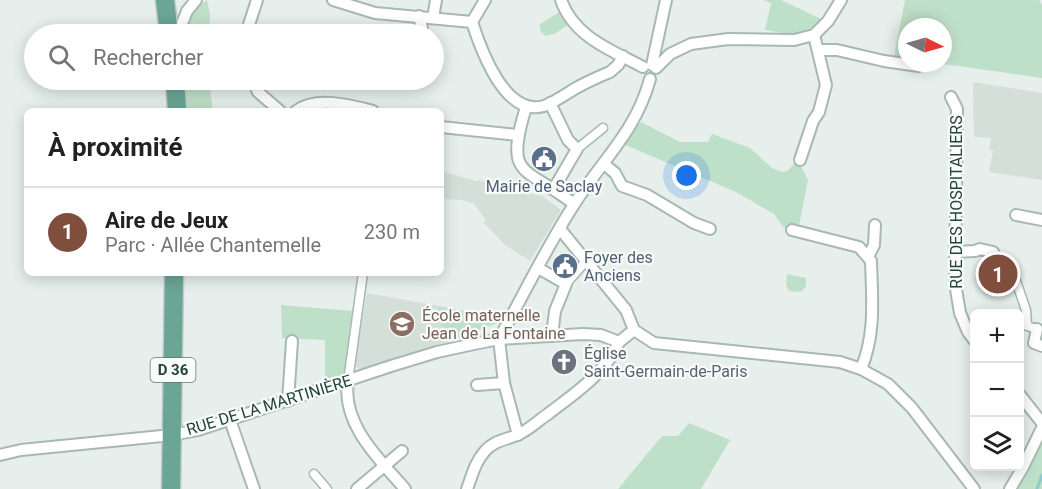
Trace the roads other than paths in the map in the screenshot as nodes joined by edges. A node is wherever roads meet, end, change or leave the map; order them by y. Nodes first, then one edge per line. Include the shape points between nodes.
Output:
1 (165, 0) edge
2 (196, 0) edge
3 (257, 0) edge
4 (333, 0) edge
5 (436, 0) edge
6 (485, 0) edge
7 (561, 0) edge
8 (666, 0) edge
9 (841, 0) edge
10 (419, 16) junction
11 (434, 18) junction
12 (472, 22) junction
13 (168, 24) edge
14 (182, 24) edge
15 (249, 24) edge
16 (421, 24) edge
17 (814, 35) junction
18 (819, 50) junction
19 (623, 57) junction
20 (898, 63) edge
21 (650, 67) junction
22 (176, 90) edge
23 (257, 90) edge
24 (951, 98) dead end
25 (550, 103) junction
26 (526, 107) junction
27 (177, 108) edge
28 (277, 108) edge
29 (300, 108) edge
30 (361, 108) edge
31 (444, 127) edge
32 (603, 128) dead end
33 (517, 135) junction
34 (577, 149) junction
35 (800, 160) dead end
36 (604, 164) junction
37 (557, 191) junction
38 (574, 204) junction
39 (1016, 215) dead end
40 (1042, 220) edge
41 (875, 225) dead end
42 (560, 229) junction
43 (710, 229) dead end
44 (792, 231) dead end
45 (955, 252) junction
46 (993, 252) dead end
47 (869, 255) junction
48 (586, 261) junction
49 (538, 268) junction
50 (174, 276) edge
51 (363, 276) edge
52 (1016, 281) dead end
53 (566, 284) junction
54 (1037, 329) joint
55 (633, 330) junction
56 (970, 333) edge
57 (552, 336) junction
58 (499, 339) junction
59 (292, 341) dead end
60 (619, 342) junction
61 (1042, 346) edge
62 (861, 369) junction
63 (348, 381) junction
64 (504, 383) junction
65 (477, 385) dead end
66 (1024, 400) edge
67 (288, 401) junction
68 (230, 420) junction
69 (1042, 423) edge
70 (1042, 428) edge
71 (172, 435) junction
72 (518, 435) junction
73 (402, 451) dead end
74 (0, 455) edge
75 (385, 465) junction
76 (314, 474) dead end
77 (171, 489) edge
78 (254, 489) edge
79 (327, 489) edge
80 (357, 489) edge
81 (405, 489) edge
82 (468, 489) edge
83 (974, 489) edge
84 (1010, 489) edge

1 - 13 main road
2 - 14 street
3 - 15 street
4 - 10 street via 375,13
5 - 11 street
6 - 12 street
7 - 19 street via 582,32
8 - 21 street
9 - 17 street
10 - 11 street
10 - 16 street
11 - 12 street
12 - 26 street via 489,65 506,92
17 - 18 street
17 - 21 street via 794,40 728,39 691,44
18 - 20 street
18 - 35 street via 825,91
19 - 21 street
19 - 25 street via 610,72
21 - 36 street via 656,75 650,79 635,119
22 - 27 main road
23 - 28 street
24 - 45 street, RUE DES HOSPITALIERS via 957,109
25 - 26 street
25 - 34 street via 568,140
26 - 33 street
29 - 30 street via 324,103
31 - 33 street
32 - 34 street
33 - 37 street via 520,166
34 - 37 street via 556,184
36 - 38 street
36 - 43 street via 622,186
37 - 38 street
38 - 42 street
39 - 40 street
41 - 47 street
42 - 48 street
42 - 49 street
44 - 47 street via 853,244
45 - 46 street
45 - 56 street, RUE DES HOSPITALIERS via 957,301
47 - 62 street via 872,333
48 - 53 street
48 - 55 street via 626,310
49 - 53 street
49 - 58 street via 532,287
50 - 71 main road, D 36
51 - 63 street
52 - 54 street via 1027,326
53 - 57 street via 555,311
54 - 61 street via 1034,342
55 - 60 street
55 - 62 street via 654,343 840,362
57 - 58 street, RUE DE LA MARTINIÈRE
57 - 60 street, RUE DE LA MARTINIÈRE via 601,334
58 - 63 street, RUE DE LA MARTINIÈRE via 437,352
58 - 64 street
59 - 67 street
60 - 72 street via 597,373 577,392
62 - 83 street via 888,384 912,408
63 - 67 street, RUE DE LA MARTINIÈRE
63 - 75 street via 348,397 360,434
64 - 65 street
64 - 72 street
66 - 69 street
67 - 68 street, RUE DE LA MARTINIÈRE
68 - 71 street, RUE DE LA MARTINIÈRE
68 - 78 street
70 - 84 street
71 - 74 street, RUE DE LA MARTINIÈRE
71 - 77 main road, D 36
72 - 82 street via 497,441 484,452
73 - 75 street
75 - 80 street
75 - 81 street
76 - 79 street

